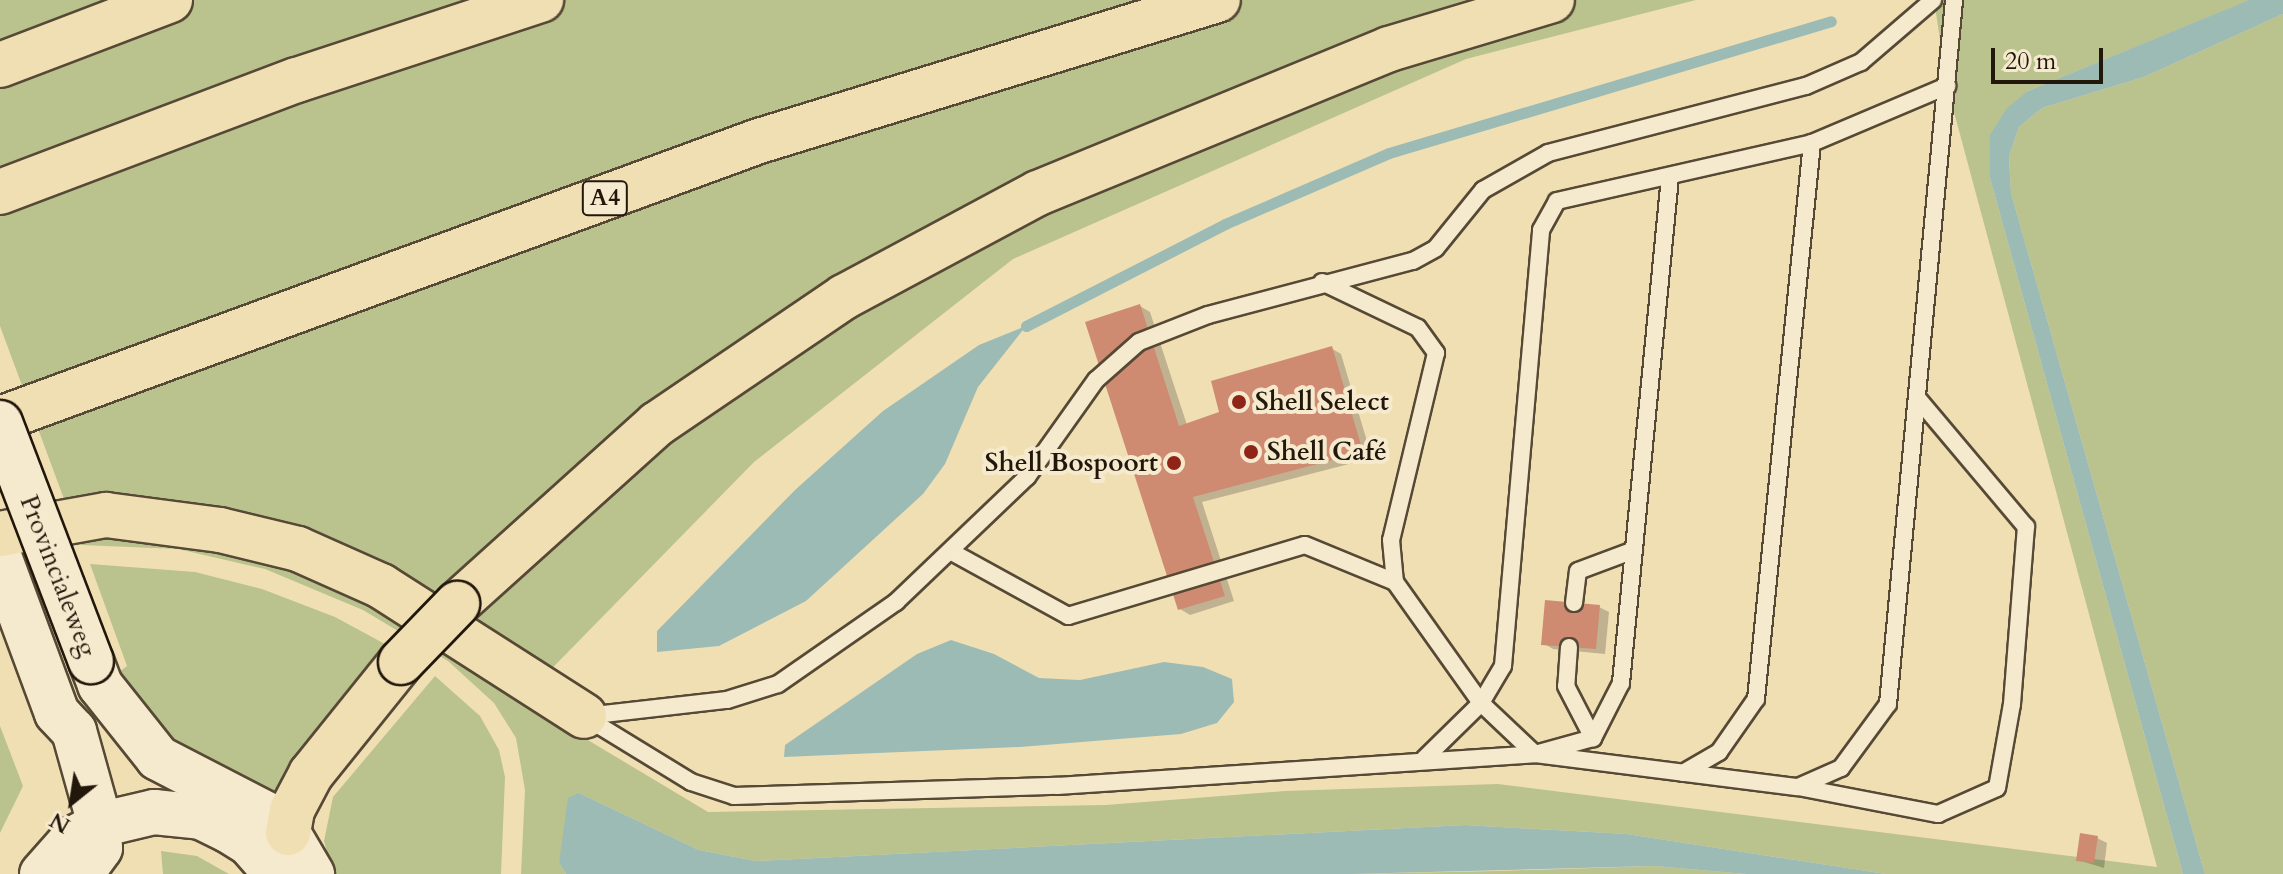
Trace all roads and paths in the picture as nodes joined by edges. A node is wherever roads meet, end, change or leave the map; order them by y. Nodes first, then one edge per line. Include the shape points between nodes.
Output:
1 (170, 0) edge
2 (541, 0) edge
3 (1218, 0) edge
4 (1552, 0) edge
5 (1933, 0) edge
6 (1954, 0) edge
7 (0, 65) edge
8 (1947, 86) junction
9 (1812, 143) junction
10 (1670, 177) junction
11 (0, 192) edge
12 (1322, 282) junction
13 (1919, 400) junction
14 (0, 421) edge
15 (0, 534) edge
16 (1634, 550) junction
17 (950, 551) junction
18 (0, 559) edge
19 (1395, 582) junction
20 (1574, 603) dead end
21 (1569, 647) dead end
22 (1481, 703) junction
23 (584, 716) junction
24 (1593, 738) junction
25 (1535, 754) junction
26 (1424, 759) junction
27 (1683, 773) junction
28 (1798, 787) junction
29 (173, 792) junction
30 (288, 833) junction
31 (84, 846) edge
32 (42, 874) edge
33 (276, 874) edge
34 (312, 874) edge

1 - 7 highway
2 - 11 highway via 297,80
3 - 14 highway, A4 via 759,141
4 - 30 highway, bridge via 1389,49 1038,193 844,297 657,424 457,604 401,662 311,774 292,810
5 - 12 lane via 1861,62 1806,86 1548,153 1483,190 1436,248 1413,261
6 - 8 lane
8 - 9 lane
8 - 13 lane
9 - 10 lane
9 - 27 lane via 1756,699 1719,752
10 - 16 lane
10 - 22 lane via 1557,201 1541,230 1503,666
12 - 17 lane via 1208,315 1139,342 1096,380 1027,477
12 - 19 lane via 1418,328 1436,353 1391,540
13 - 28 lane via 1888,704 1841,768
13 - 28 lane via 2026,527 2012,704 1997,788 1938,814
14 - 29 main road, Provincialeweg, bridge via 95,673 99,714 111,742
15 - 23 highway via 106,515 220,530 298,549 381,586
16 - 20 lane via 1578,571
16 - 24 lane via 1621,683
17 - 19 lane via 1068,616 1305,545
17 - 23 lane via 896,602 778,684 727,700
18 - 31 main road, Provincialeweg via 50,694 74,731
19 - 22 lane
21 - 24 lane via 1566,686
22 - 25 lane
22 - 26 lane
23 - 26 lane via 691,782 734,796 1057,786
24 - 25 lane
25 - 26 lane
25 - 27 lane
27 - 28 lane
29 - 30 main road via 240,798
29 - 31 main road
29 - 33 main road via 201,817 250,844
30 - 34 main road
31 - 32 main road

